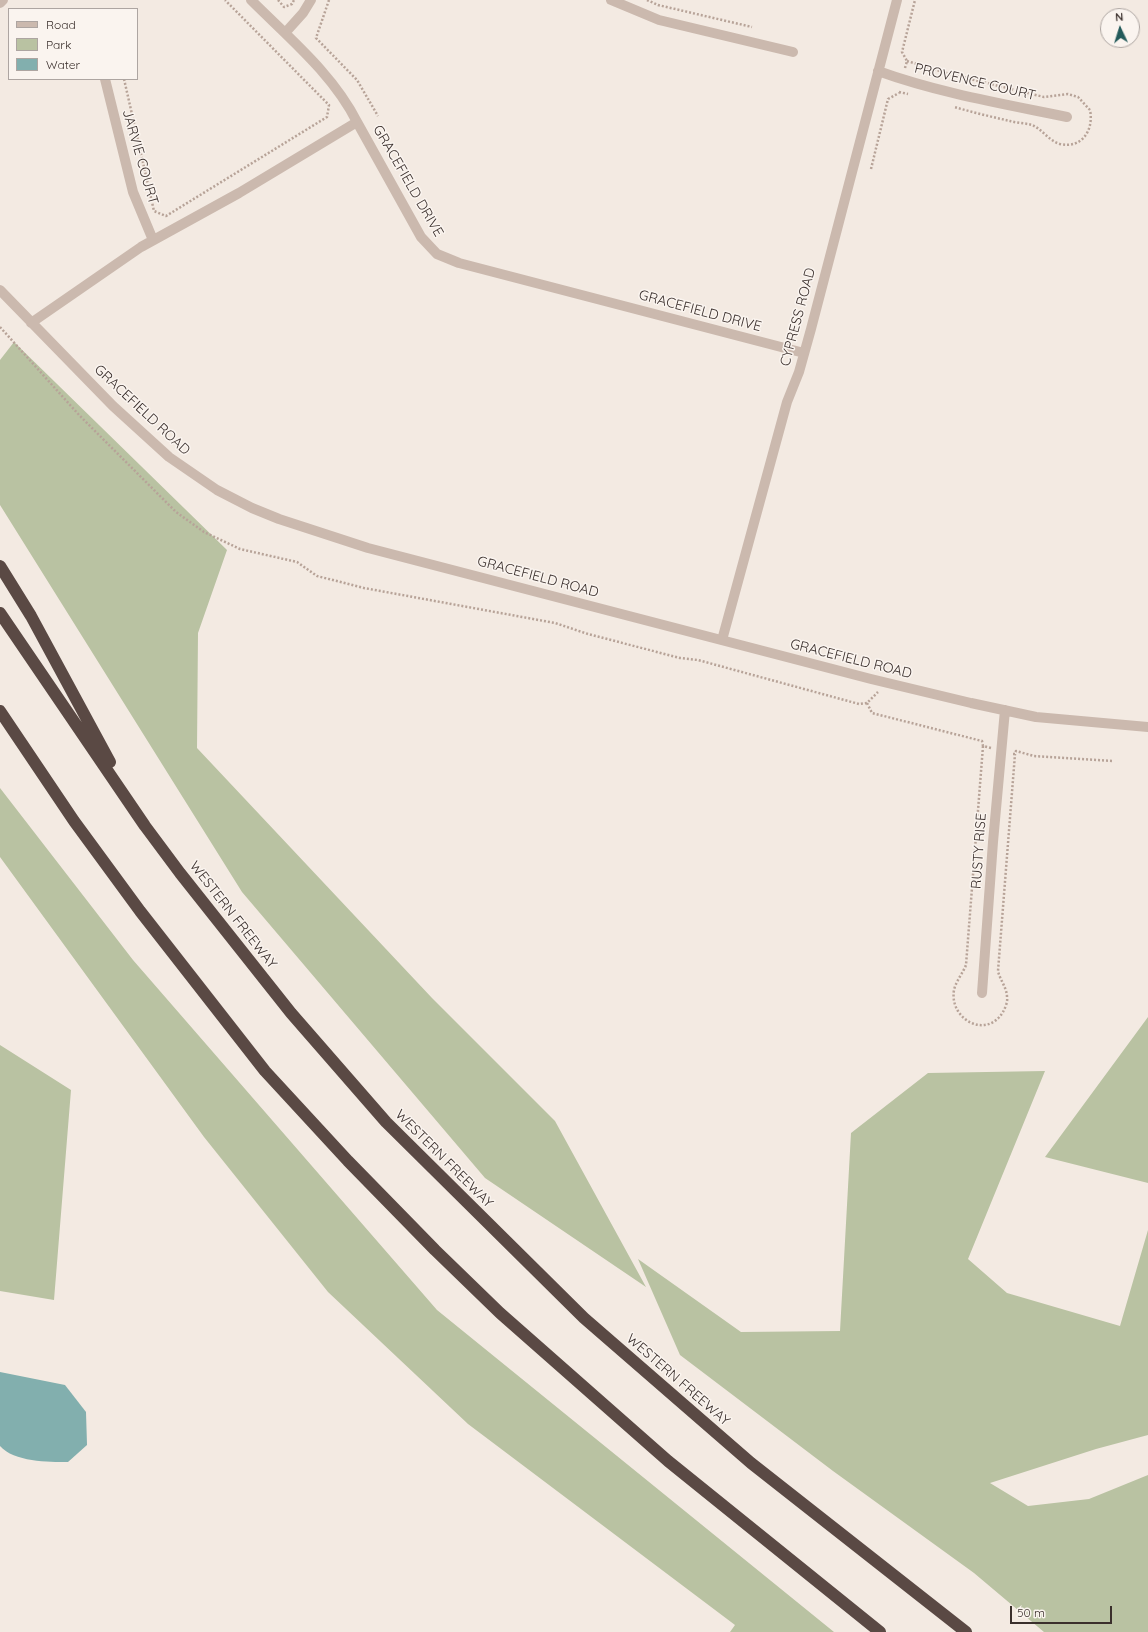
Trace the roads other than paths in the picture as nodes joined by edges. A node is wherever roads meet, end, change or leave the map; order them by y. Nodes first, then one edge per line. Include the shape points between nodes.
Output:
1 (3, 0) edge
2 (251, 0) edge
3 (311, 0) edge
4 (611, 0) edge
5 (897, 0) edge
6 (0, 3) edge
7 (285, 33) junction
8 (793, 52) dead end
9 (878, 71) junction
10 (105, 80) edge
11 (1067, 116) dead end
12 (358, 122) junction
13 (153, 240) junction
14 (0, 290) edge
15 (31, 323) junction
16 (804, 353) junction
17 (0, 566) edge
18 (0, 613) edge
19 (722, 640) junction
20 (1005, 710) junction
21 (0, 711) edge
22 (0, 714) edge
23 (1148, 727) edge
24 (14, 730) junction
25 (145, 826) junction
26 (982, 993) dead end
27 (880, 1632) edge
28 (966, 1632) edge

1 - 6 street
2 - 7 street
3 - 7 street via 304,13
4 - 8 street via 659,20
5 - 9 street, CYPRESS ROAD
7 - 12 street via 333,83 347,101
9 - 11 street, PROVENCE COURT via 902,80
9 - 16 street, CYPRESS ROAD
10 - 13 street, JARVIE COURT via 135,199
12 - 13 street, GRACEFIELD DRIVE
12 - 16 street, GRACEFIELD DRIVE via 417,230 441,256 459,263
13 - 15 street, GRACEFIELD DRIVE
14 - 15 street, GRACEFIELD ROAD
15 - 19 street, GRACEFIELD ROAD via 113,406 169,457 207,484 252,508 368,548
16 - 19 street, CYPRESS ROAD via 787,402
17 - 25 highway via 31,616
18 - 25 highway, WESTERN FREEWAY
19 - 20 street, GRACEFIELD ROAD via 887,683
20 - 23 street, GRACEFIELD ROAD via 1036,717
20 - 26 street, RUSTY RISE
21 - 24 highway
22 - 24 highway
24 - 27 highway via 74,821 140,911 264,1071 348,1161 500,1314 668,1461
25 - 28 highway, WESTERN FREEWAY via 291,1013 386,1122 584,1318 751,1463

